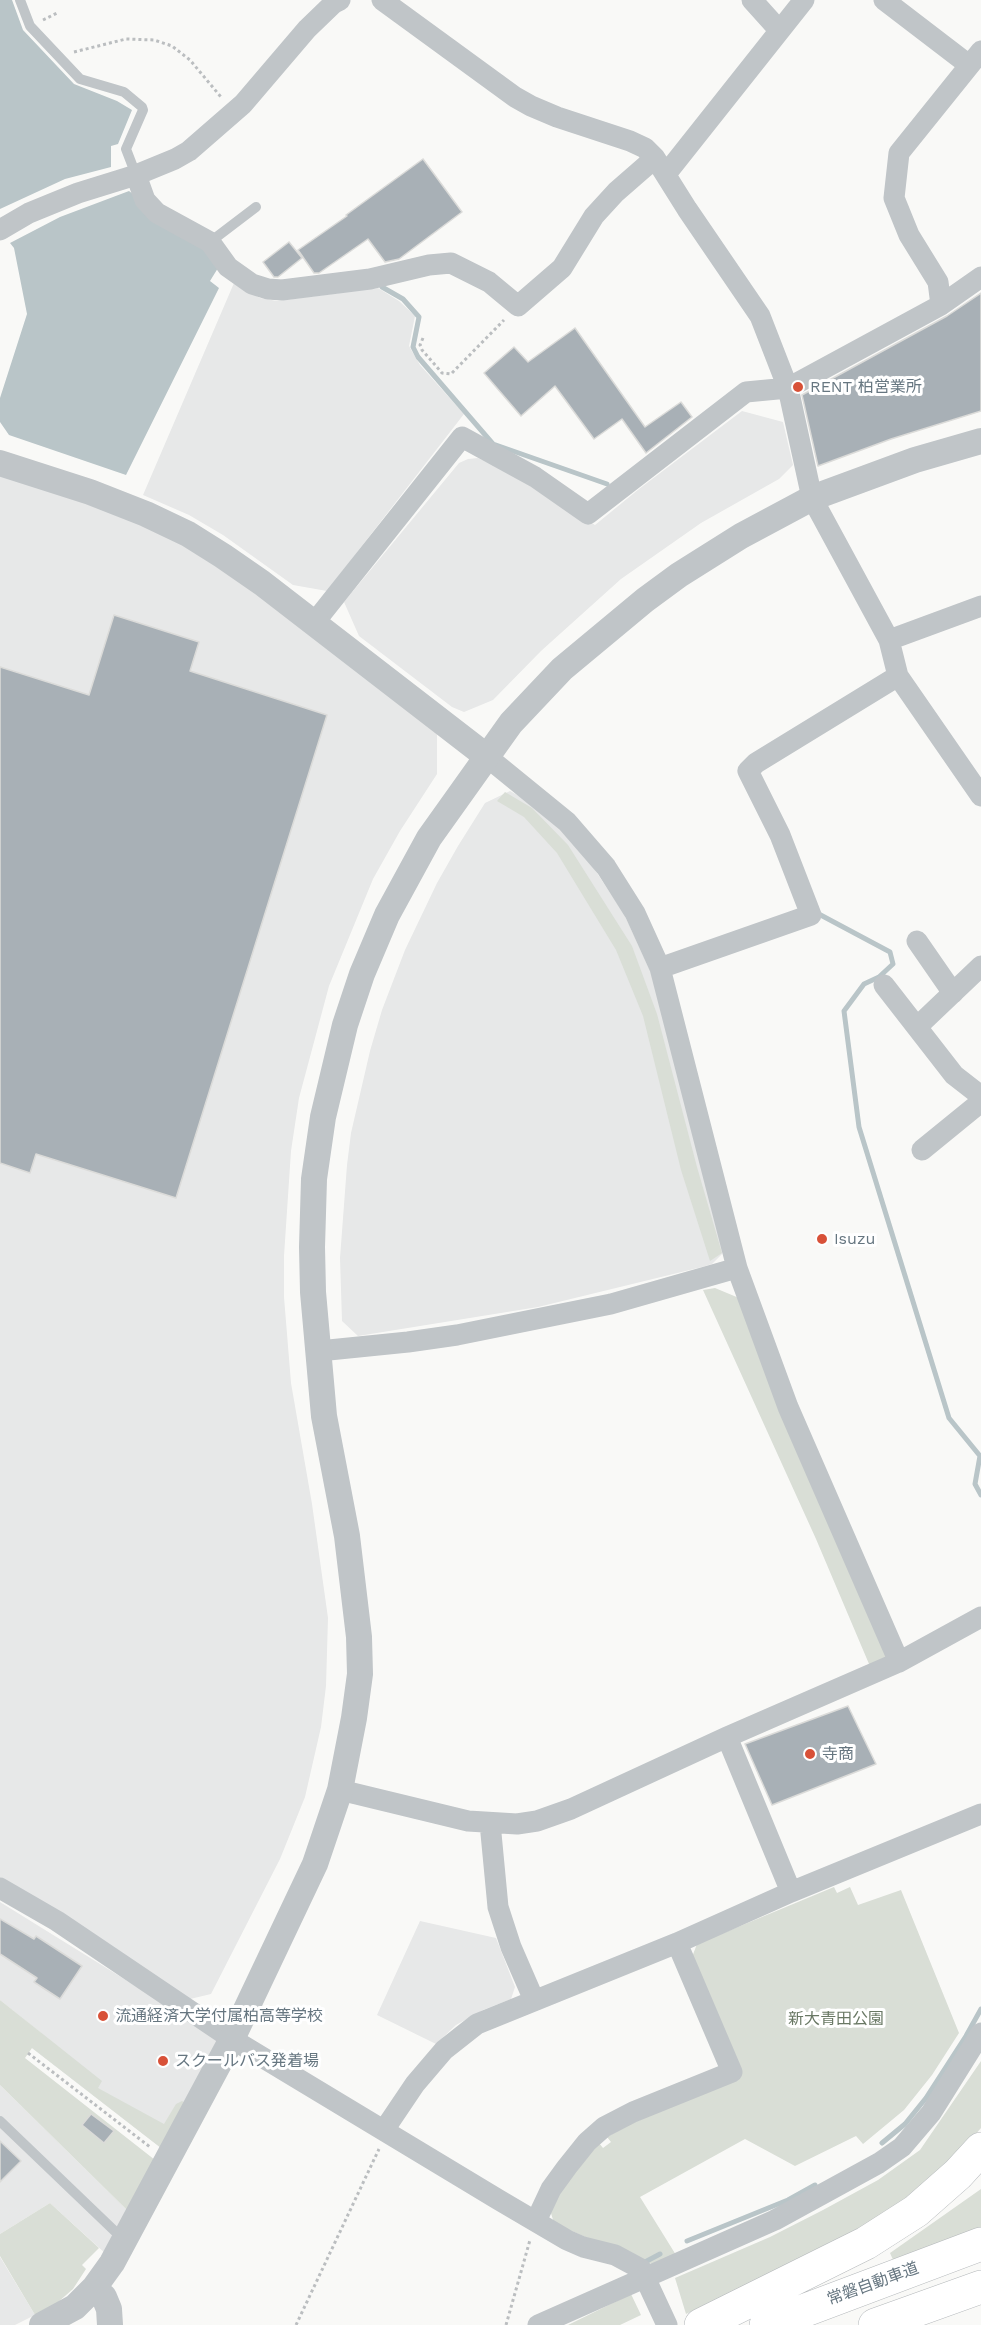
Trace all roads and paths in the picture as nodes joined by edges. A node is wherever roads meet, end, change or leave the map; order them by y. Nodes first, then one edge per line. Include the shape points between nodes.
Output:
1 (20, 0) edge
2 (382, 0) edge
3 (752, 0) edge
4 (804, 0) edge
5 (884, 0) edge
6 (335, 1) edge
7 (59, 12) dead end
8 (44, 27) dead end
9 (778, 30) junction
10 (67, 47) dead end
11 (975, 58) edge
12 (233, 113) junction
13 (661, 166) junction
14 (136, 175) junction
15 (256, 207) dead end
16 (0, 230) edge
17 (210, 242) junction
18 (981, 277) edge
19 (940, 305) junction
20 (518, 306) junction
21 (423, 338) dead end
22 (788, 388) junction
23 (981, 441) edge
24 (0, 463) edge
25 (812, 498) junction
26 (981, 606) edge
27 (314, 623) junction
28 (889, 640) junction
29 (898, 676) junction
30 (486, 756) junction
31 (981, 796) edge
32 (917, 941) dead end
33 (981, 966) edge
34 (660, 968) junction
35 (885, 985) dead end
36 (953, 993) junction
37 (917, 1028) junction
38 (981, 1096) edge
39 (981, 1102) edge
40 (922, 1150) dead end
41 (737, 1268) junction
42 (319, 1351) junction
43 (981, 1617) edge
44 (899, 1662) junction
45 (727, 1737) junction
46 (340, 1790) junction
47 (981, 1814) edge
48 (490, 1823) junction
49 (0, 1888) edge
50 (791, 1892) junction
51 (677, 1943) junction
52 (534, 2000) junction
53 (981, 2032) edge
54 (232, 2039) junction
55 (28, 2053) dead end
56 (0, 2121) edge
57 (384, 2130) junction
58 (166, 2160) junction
59 (975, 2160) edge
60 (536, 2221) junction
61 (124, 2240) junction
62 (981, 2244) edge
63 (646, 2276) junction
64 (981, 2287) edge
65 (94, 2288) junction
66 (42, 2325) edge
67 (110, 2325) edge
68 (296, 2325) edge
69 (506, 2325) edge
70 (538, 2325) edge
71 (667, 2325) edge
72 (701, 2325) edge
73 (766, 2325) edge
74 (875, 2325) edge

1 - 14 lane via 30,26 80,79 124,92 142,107 126,149
2 - 13 street via 531,106 630,141 645,148
3 - 9 street
4 - 9 street
5 - 11 street
6 - 12 street
7 - 8 path via 41,21
9 - 13 street
10 - 12 path via 75,54 126,39 154,40 172,46 190,60
11 - 19 street via 899,153 894,198 909,235 938,282
12 - 14 street via 182,155
13 - 20 street via 616,192 594,216 562,268
13 - 22 street via 760,316
14 - 16 street via 78,193
14 - 17 street via 145,200 158,213
15 - 17 lane
17 - 20 street via 228,267 252,284 268,289 370,279 451,263 489,282
18 - 19 street
19 - 22 street
20 - 21 path via 451,374 442,373 422,350
22 - 25 street
22 - 27 street via 746,392 588,513 535,477 462,437
23 - 25 street
24 - 27 street via 90,492 188,534 223,555
25 - 28 street
25 - 30 street via 741,536 645,600 562,669
26 - 28 street
27 - 30 street
28 - 29 street
29 - 31 street
29 - 34 street via 748,771 780,835 811,915
30 - 34 street via 567,822 606,867 635,913
30 - 42 street via 413,864 362,974 345,1025 323,1117 314,1179 312,1247
32 - 36 street
33 - 36 street
34 - 41 street
35 - 37 street
36 - 37 street
37 - 38 street via 954,1075
39 - 40 street
41 - 42 street via 611,1304 457,1335
41 - 44 street via 788,1407
42 - 46 street via 324,1416 347,1536 359,1637 360,1674
43 - 44 street
44 - 45 street
45 - 48 street via 554,1815 517,1824
45 - 50 street
46 - 48 street
46 - 54 street via 315,1864
47 - 50 street
48 - 52 street via 498,1907
49 - 54 street via 57,1921
50 - 51 street
51 - 52 street
51 - 60 street via 732,2072 604,2127 587,2142 551,2189
52 - 57 street via 477,2024 444,2050
53 - 63 street via 931,2113 887,2157 775,2220
54 - 57 street
54 - 58 street
55 - 58 path
56 - 61 lane
57 - 60 street
57 - 68 path via 382,2142
58 - 61 street
59 - 72 highway via 916,2211 866,2243
60 - 63 street via 567,2240 627,2261
60 - 69 path
61 - 65 street
62 - 73 highway, 常磐自動車道
63 - 70 street
63 - 71 street
64 - 74 highway
65 - 66 street via 75,2307
65 - 67 street via 104,2297

